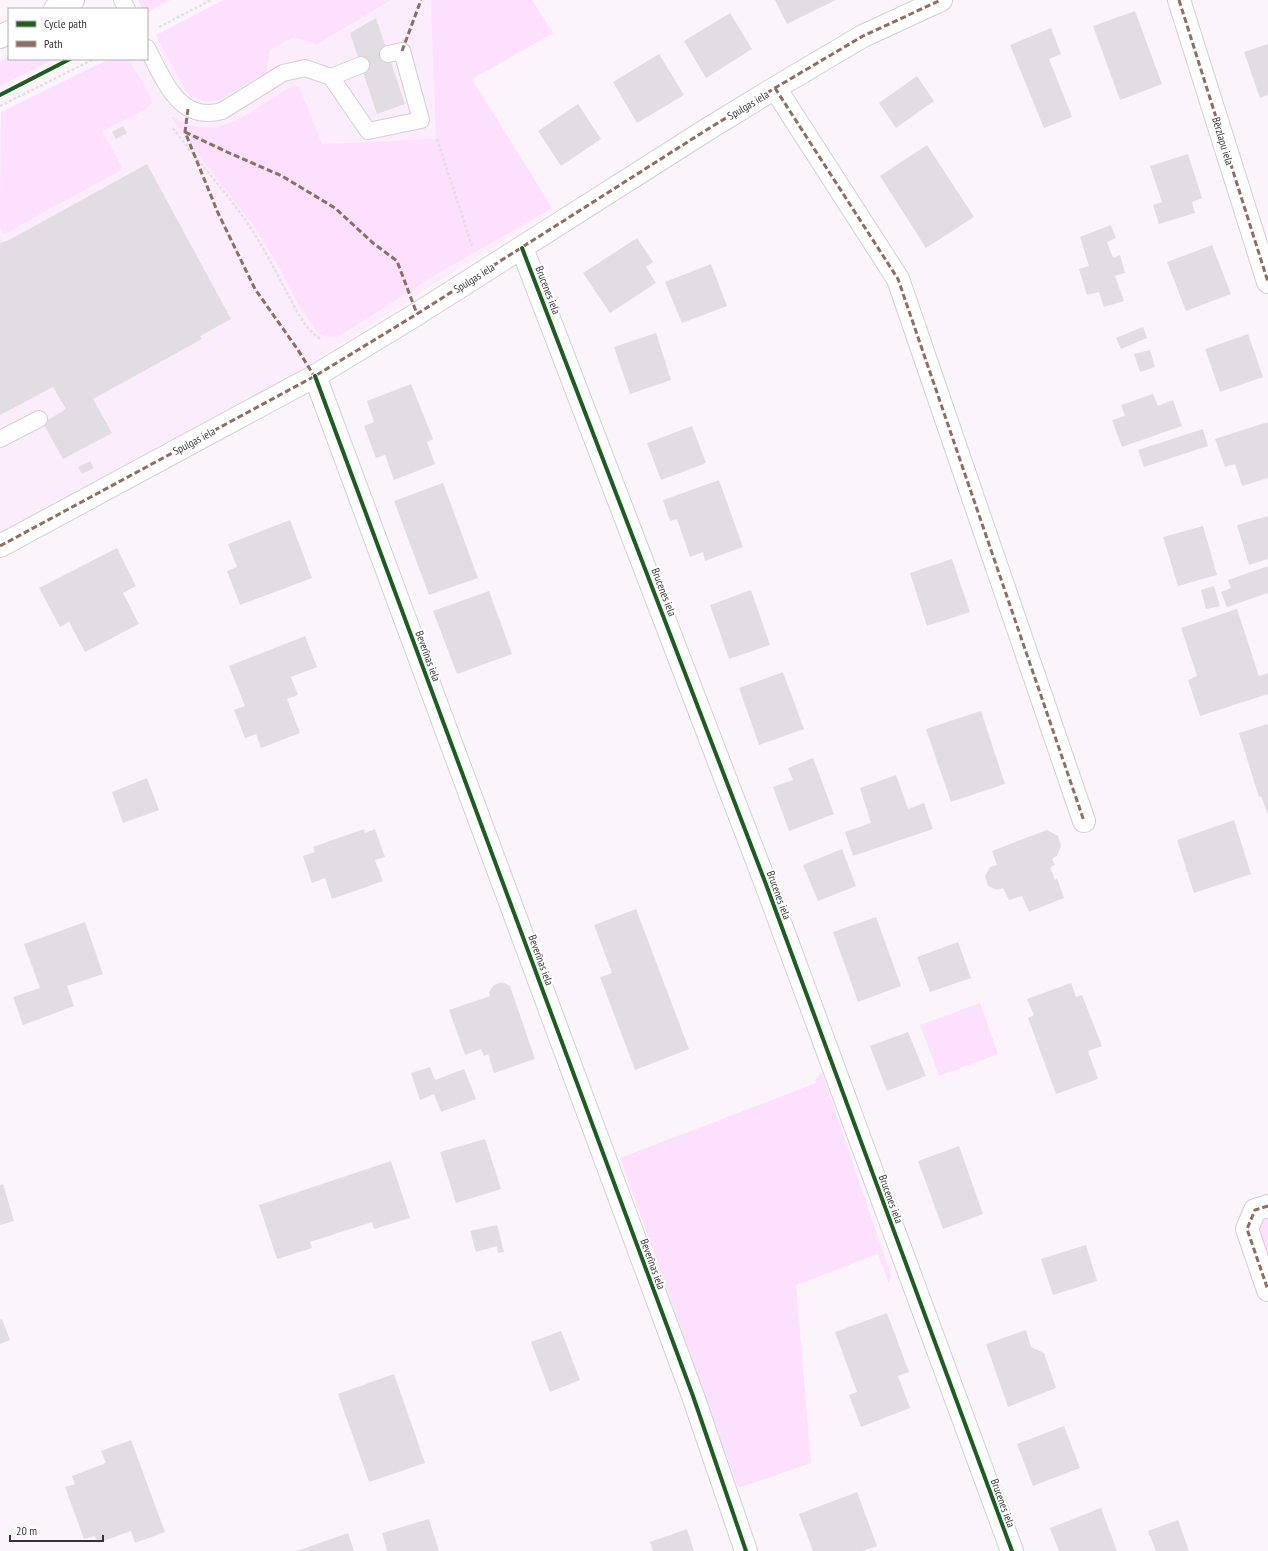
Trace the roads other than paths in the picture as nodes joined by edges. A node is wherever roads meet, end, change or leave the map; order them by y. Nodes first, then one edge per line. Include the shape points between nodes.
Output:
1 (73, 0) edge
2 (941, 0) edge
3 (1179, 0) edge
4 (57, 8) edge
5 (148, 50) edge
6 (388, 54) dead end
7 (360, 65) dead end
8 (331, 77) junction
9 (775, 88) junction
10 (522, 248) junction
11 (1268, 282) edge
12 (315, 376) junction
13 (39, 419) dead end
14 (0, 439) edge
15 (0, 546) edge
16 (1084, 821) dead end
17 (1268, 1206) edge
18 (1268, 1290) edge
19 (746, 1551) edge
20 (1012, 1551) edge

1 - 4 street
2 - 9 street, Spulgas iela via 864,36
3 - 11 street, Bērzlapu iela
5 - 8 lane via 177,100 196,112 222,111 282,73 292,70 304,68
6 - 8 lane via 402,51 422,120 368,130
7 - 8 lane
9 - 10 street, Spulgas iela
9 - 16 street via 898,279
10 - 12 street, Spulgas iela
10 - 20 street, Brucenes iela via 767,887
12 - 15 street, Spulgas iela
12 - 19 street, Beverīnas iela via 693,1396
13 - 14 lane
17 - 18 street via 1255,1210 1247,1229

